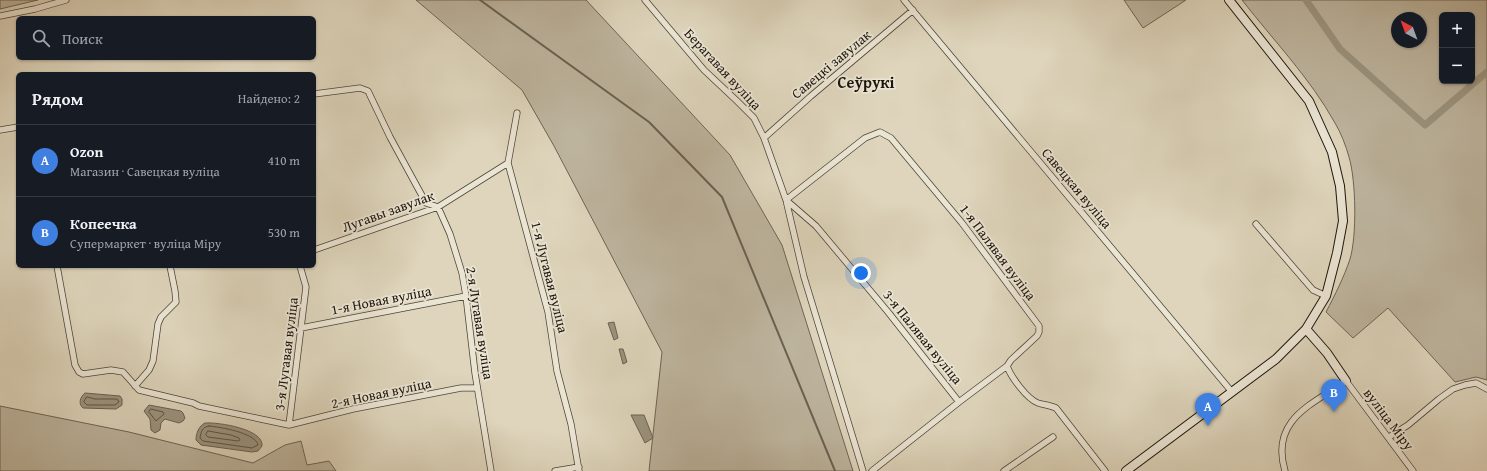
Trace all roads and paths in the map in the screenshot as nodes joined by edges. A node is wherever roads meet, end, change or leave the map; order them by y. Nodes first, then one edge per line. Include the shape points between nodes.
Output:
1 (66, 0) edge
2 (645, 0) edge
3 (904, 0) edge
4 (1229, 0) edge
5 (913, 10) junction
6 (0, 16) edge
7 (316, 94) edge
8 (517, 113) dead end
9 (16, 127) edge
10 (0, 130) edge
11 (764, 138) junction
12 (508, 163) junction
13 (786, 200) junction
14 (438, 207) junction
15 (1256, 224) dead end
16 (316, 249) edge
17 (56, 268) edge
18 (170, 268) edge
19 (301, 268) edge
20 (466, 296) junction
21 (1326, 296) junction
22 (301, 328) junction
23 (1306, 329) junction
24 (1007, 366) junction
25 (1346, 381) junction
26 (135, 386) junction
27 (477, 388) junction
28 (1487, 389) edge
29 (1232, 392) junction
30 (959, 402) junction
31 (289, 425) junction
32 (1053, 437) dead end
33 (1389, 437) junction
34 (579, 469) edge
35 (491, 471) edge
36 (555, 471) edge
37 (863, 471) edge
38 (872, 471) edge
39 (1004, 471) edge
40 (1105, 471) edge
41 (1126, 471) edge
42 (1284, 471) edge
43 (1413, 471) edge

1 - 6 street
2 - 11 street, Берагавая вуліца via 704,70 754,118
3 - 5 street, Савецкая вуліца
4 - 21 street via 1309,101 1332,152 1340,186 1343,220
5 - 11 street, Савецкі завулак
5 - 29 street, Савецкая вуліца
7 - 14 street via 360,88 368,91 426,203
8 - 12 street, 1-я Лугавая вуліца
9 - 10 street
11 - 13 street, Берагавая вуліца
12 - 14 street, Лугавы завулак
12 - 34 street, 1-я Лугавая вуліца via 548,312 557,371 571,424
13 - 24 street, 1-я Палявая вуліца via 865,138 880,132 891,138 962,223 1039,326 1037,336
13 - 30 street, 3-я Палявая вуліца via 816,226
13 - 37 street, Берагавая вуліца via 804,277
14 - 16 street, Лугавы завулак
14 - 20 street, 2-я Лугавая вуліца via 450,234
15 - 21 street via 1313,290
17 - 26 street via 75,365 79,372 123,372
18 - 26 street via 176,302 161,317 153,361 149,370
19 - 22 street, 3-я Лугавая вуліца via 306,287
20 - 22 street, 1-я Новая вуліца
20 - 27 street, 2-я Лугавая вуліца
21 - 23 street
22 - 31 street, 3-я Лугавая вуліца
23 - 25 street
23 - 29 street via 1276,359
24 - 30 street
24 - 40 street via 1010,374 1029,397 1038,403 1056,408
25 - 33 street, вуліца Міру
25 - 42 street via 1311,402 1292,420 1282,443
26 - 31 street, 3-я Лугавая вуліца via 139,390 199,406
27 - 31 street, 2-я Новая вуліца via 462,388 353,409
27 - 35 street, 2-я Лугавая вуліца
28 - 33 street via 1476,383 1453,389
29 - 41 street
30 - 38 street
32 - 39 street
33 - 43 street, вуліца Міру
34 - 36 street

